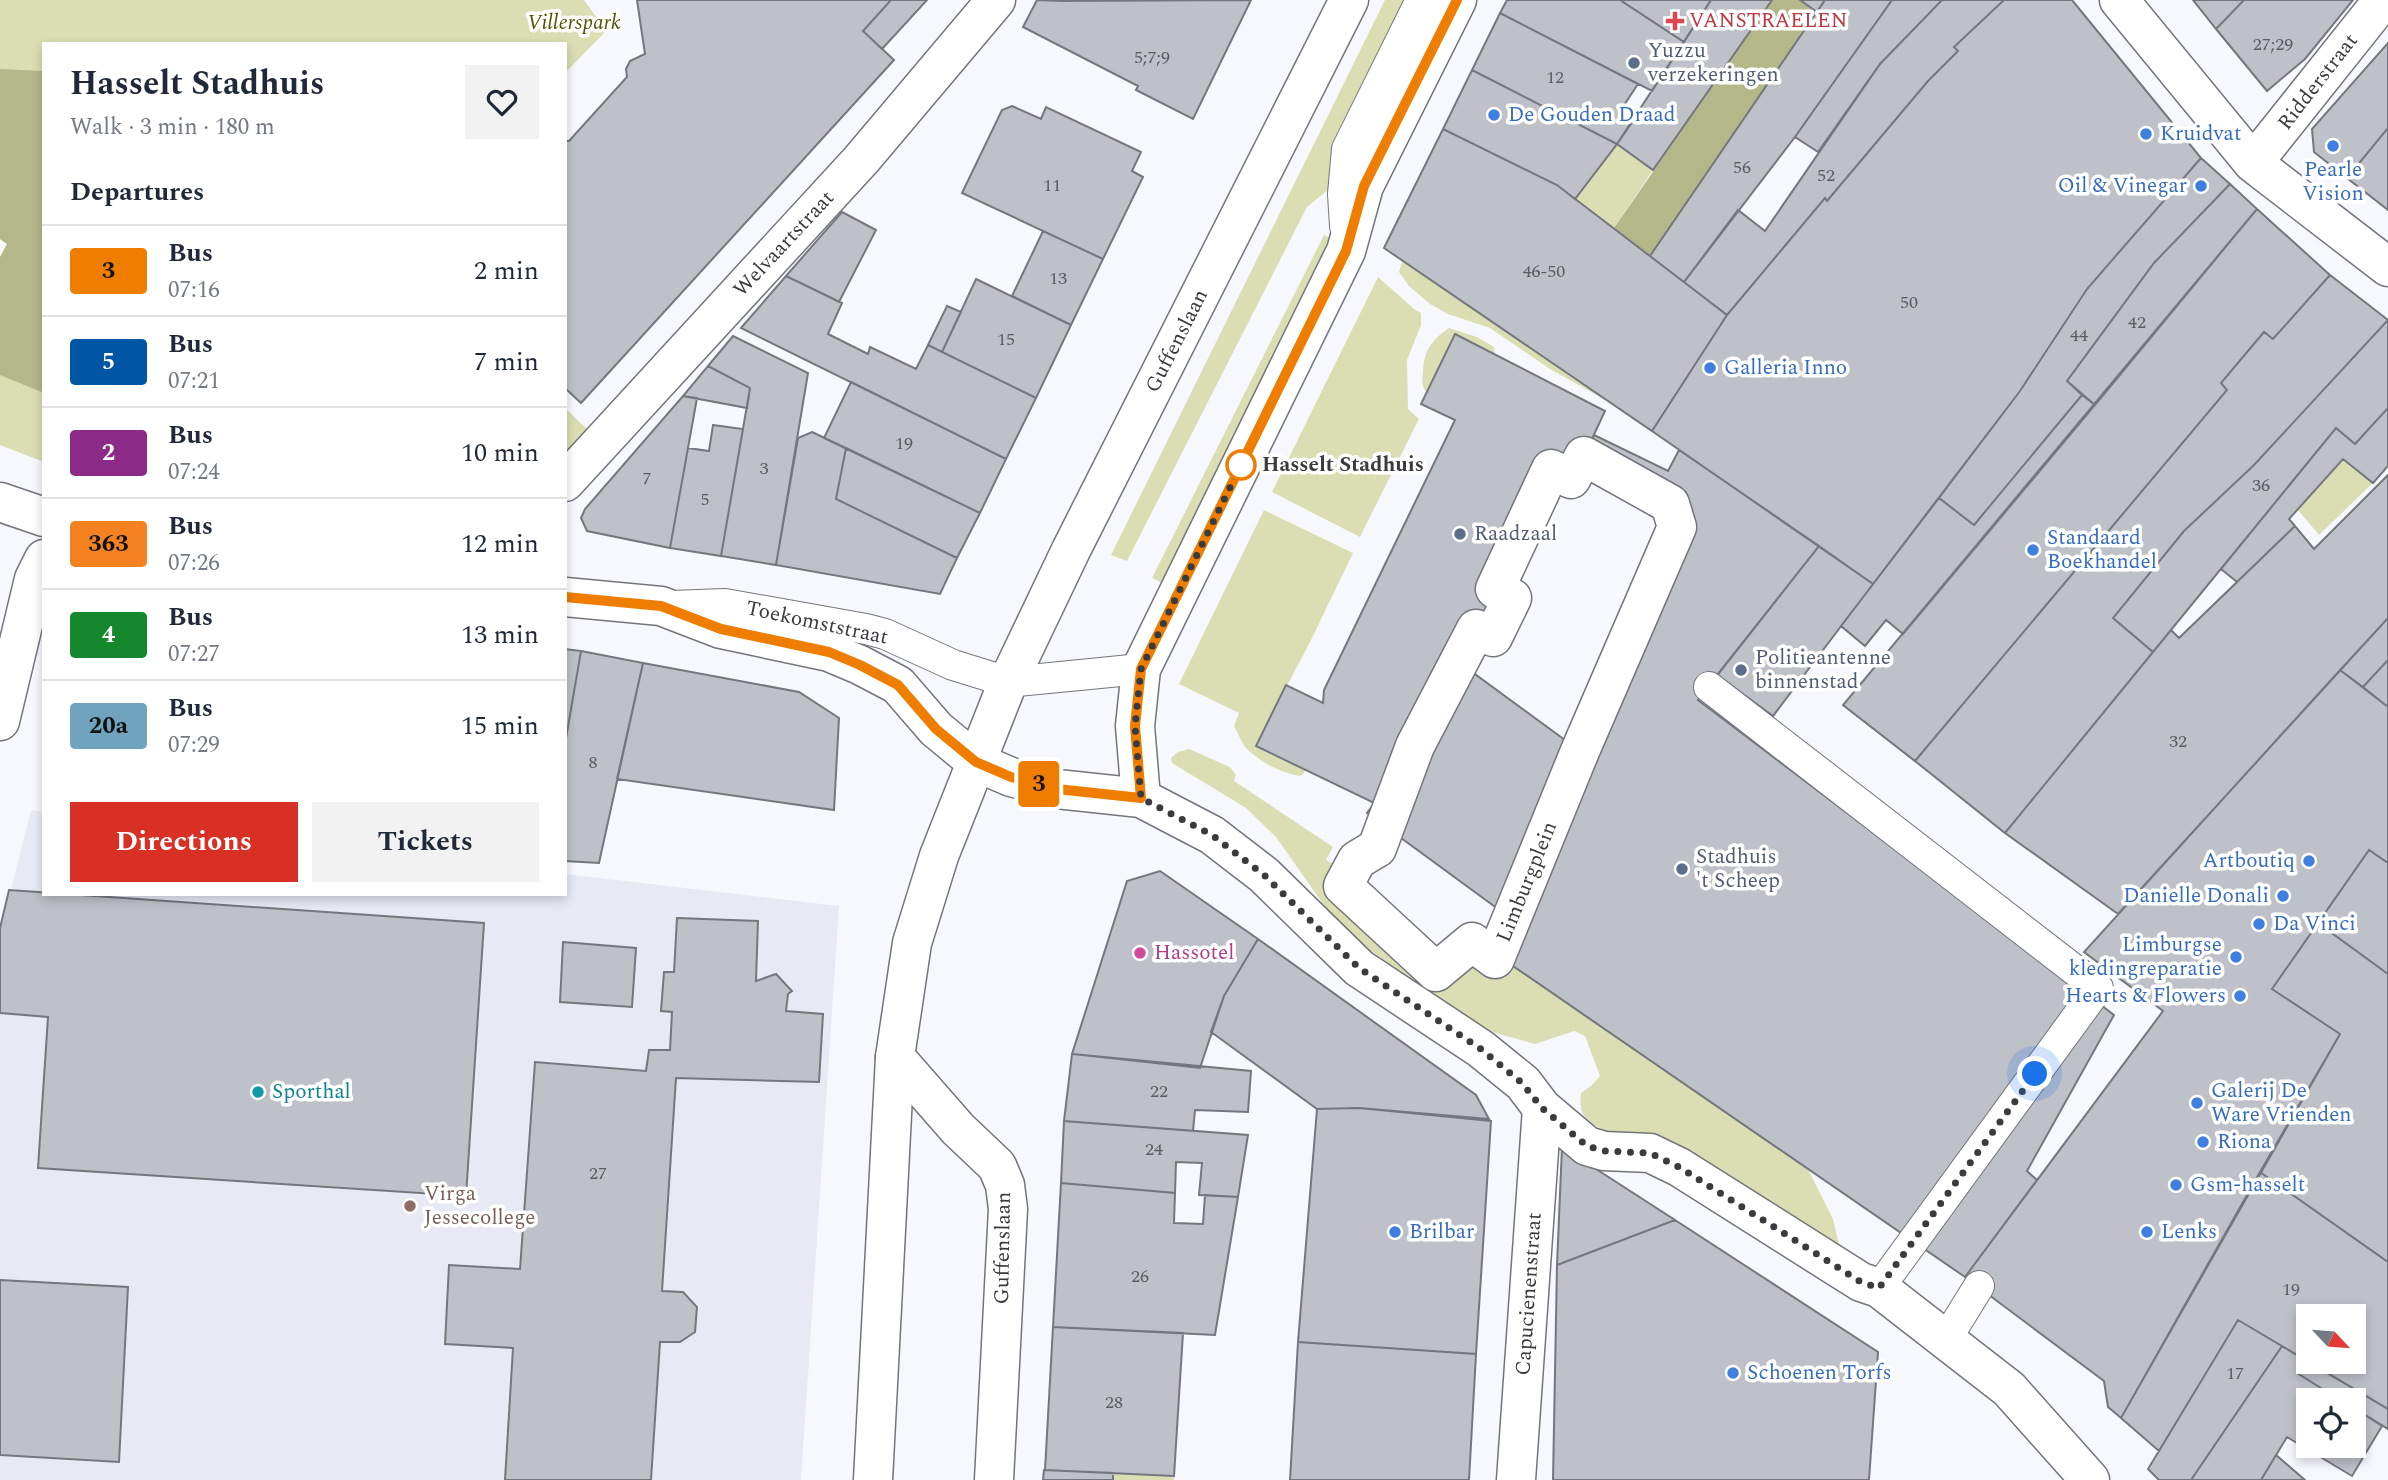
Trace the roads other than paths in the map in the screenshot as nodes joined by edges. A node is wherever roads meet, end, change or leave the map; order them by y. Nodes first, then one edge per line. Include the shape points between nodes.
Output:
1 (996, 0) edge
2 (1349, 0) edge
3 (1421, 0) edge
4 (1457, 0) edge
5 (2119, 0) edge
6 (2383, 0) edge
7 (2253, 163) junction
8 (1346, 251) junction
9 (2388, 267) edge
10 (567, 480) edge
11 (0, 502) edge
12 (42, 516) edge
13 (42, 563) edge
14 (567, 597) edge
15 (661, 606) junction
16 (1628, 624) joint
17 (1141, 669) junction
18 (1008, 682) junction
19 (1709, 687) dead end
20 (0, 721) edge
21 (976, 762) junction
22 (1141, 798) junction
23 (895, 1057) junction
24 (1542, 1108) junction
25 (1979, 1286) dead end
26 (1879, 1288) junction
27 (1945, 1341) junction
28 (873, 1480) edge
29 (993, 1480) edge
30 (1516, 1480) edge
31 (2090, 1480) edge

1 - 10 street, Welvaartstraat via 862,160
2 - 18 street, Guffenslaan
3 - 8 lane via 1347,149 1343,194
4 - 8 street via 1364,186
5 - 7 street
6 - 7 street, Ridderstraat
7 - 9 street
8 - 17 street
11 - 12 street
13 - 20 street via 34,579
14 - 15 street, Toekomststraat
15 - 18 lane, Toekomststraat via 725,604 866,629
15 - 21 street, Toekomststraat via 721,629 829,652 860,665 898,685 936,729
16 - 16 street, Limburgplein via 1495,960 1472,942 1436,972 1343,886 1357,860 1377,848 1415,746 1476,629 1493,637 1512,598 1495,589 1551,469 1572,479 1584,456 1670,504 1676,527
17 - 18 lane
17 - 22 street via 1135,726
18 - 21 street, Guffenslaan
19 - 26 lane via 2098,988
21 - 22 street, Toekomststraat via 1057,789
21 - 23 street, Guffenslaan via 939,856 912,943
22 - 24 street via 1212,835 1244,859 1359,968 1481,1049 1522,1083
23 - 28 street, Guffenslaan
23 - 29 street, Guffenslaan via 997,1166 1006,1185
24 - 26 street via 1587,1146 1650,1153 1679,1167 1861,1282
24 - 30 street, Capucienenstraat
25 - 27 lane
26 - 27 street
27 - 31 street via 2009,1389

